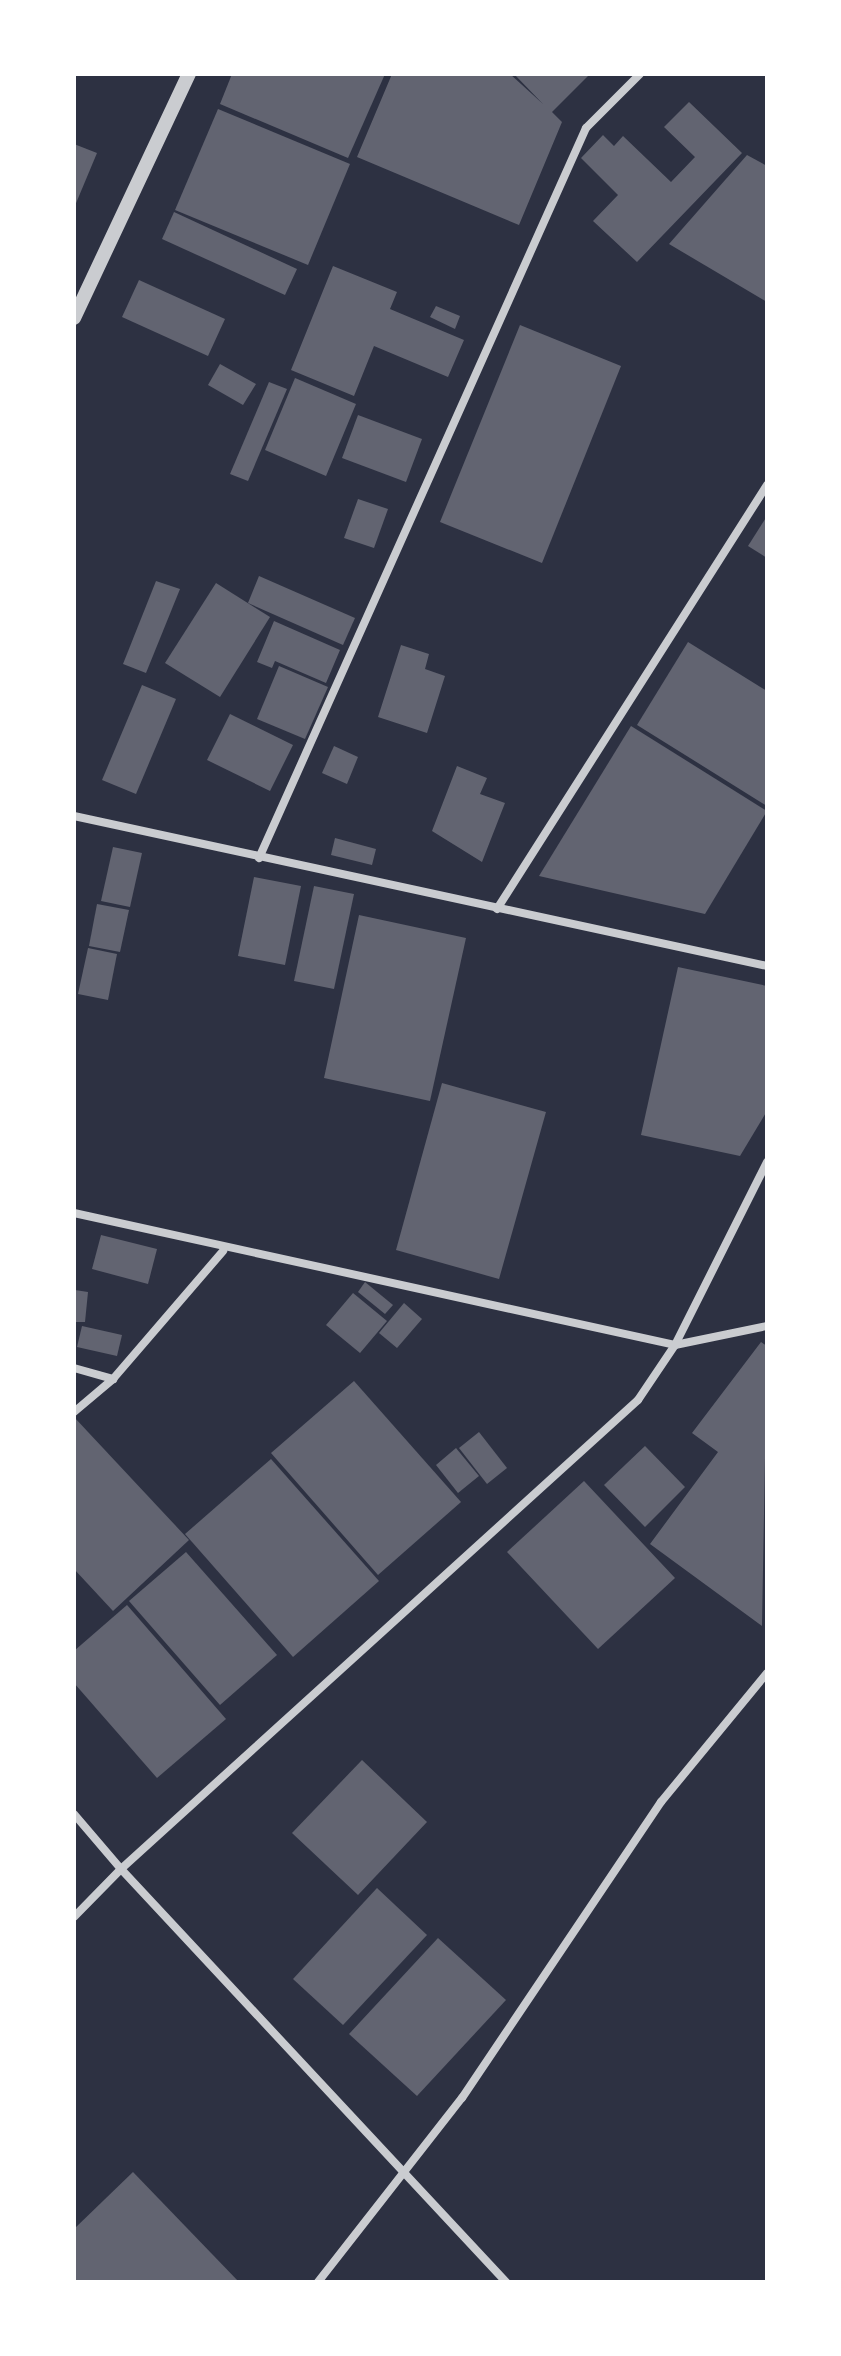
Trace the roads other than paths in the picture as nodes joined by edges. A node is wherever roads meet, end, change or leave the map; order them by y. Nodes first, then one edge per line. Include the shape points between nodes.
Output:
1 (189, 74) edge
2 (640, 74) edge
3 (74, 318) edge
4 (767, 485) edge
5 (74, 816) edge
6 (259, 858) junction
7 (497, 909) junction
8 (767, 966) edge
9 (767, 1162) edge
10 (74, 1213) edge
11 (223, 1251) junction
12 (767, 1326) edge
13 (675, 1345) junction
14 (74, 1368) edge
15 (113, 1379) junction
16 (74, 1412) edge
17 (767, 1673) edge
18 (74, 1814) edge
19 (121, 1869) junction
20 (74, 1917) edge
21 (404, 2172) junction
22 (318, 2282) edge
23 (506, 2282) edge

1 - 3 street
2 - 6 street via 586,128
4 - 7 street
5 - 6 street
6 - 7 street
7 - 8 street
9 - 13 street
10 - 11 street
11 - 13 street
11 - 15 street
12 - 13 street
13 - 19 street via 638,1400
14 - 15 street
15 - 16 street
17 - 21 street via 661,1802
18 - 19 street
19 - 20 street
19 - 21 street
21 - 22 street
21 - 23 street

